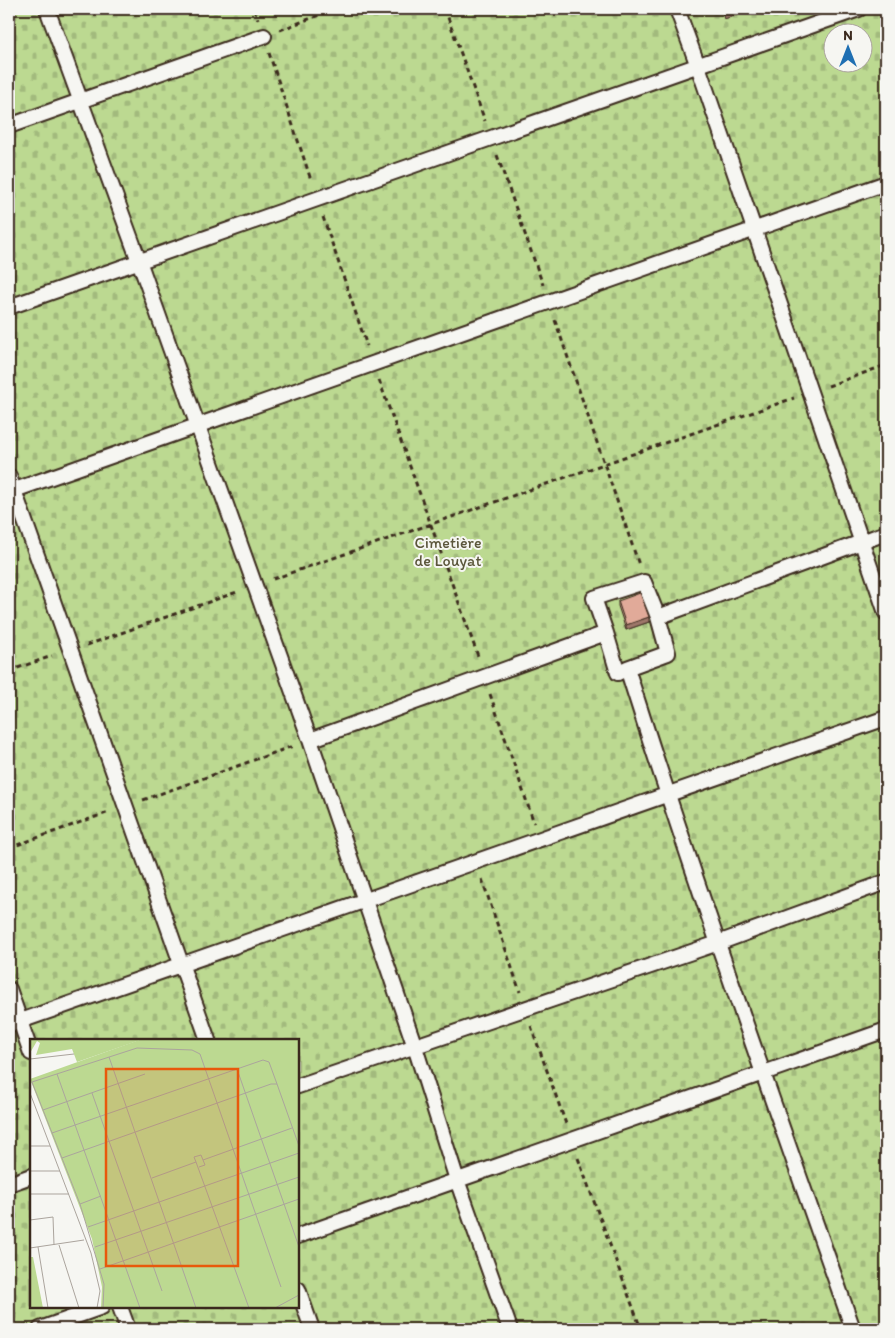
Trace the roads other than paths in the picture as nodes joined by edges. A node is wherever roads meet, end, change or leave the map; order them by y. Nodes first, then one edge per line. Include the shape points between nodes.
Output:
1 (47, 9) edge
2 (676, 9) edge
3 (859, 9) edge
4 (264, 36) road end
5 (698, 66) junction
6 (80, 101) junction
7 (9, 126) edge
8 (886, 183) edge
9 (754, 230) junction
10 (139, 262) junction
11 (9, 307) edge
12 (197, 426) junction
13 (9, 476) edge
14 (11, 492) edge
15 (886, 533) edge
16 (862, 542) junction
17 (886, 613) edge
18 (658, 617) junction
19 (606, 633) junction
20 (627, 668) junction
21 (886, 718) edge
22 (310, 740) junction
23 (667, 794) junction
24 (886, 882) edge
25 (365, 900) junction
26 (718, 943) junction
27 (181, 965) junction
28 (9, 989) edge
29 (14, 1023) edge
30 (886, 1030) edge
31 (208, 1039) edge
32 (415, 1047) junction
33 (30, 1052) edge
34 (763, 1072) junction
35 (299, 1086) edge
36 (30, 1176) edge
37 (456, 1180) junction
38 (9, 1184) edge
39 (299, 1236) edge
40 (299, 1291) edge
41 (99, 1308) edge
42 (120, 1308) edge
43 (40, 1329) edge
44 (128, 1329) edge
45 (312, 1329) edge
46 (510, 1329) edge
47 (853, 1329) edge

1 - 6 lane
2 - 5 lane
3 - 5 lane
4 - 6 lane
5 - 9 lane
5 - 10 lane
6 - 7 lane
6 - 10 lane
8 - 9 lane
9 - 12 lane
9 - 16 lane
10 - 11 lane
10 - 12 lane
12 - 14 lane
12 - 22 lane
13 - 14 lane
14 - 27 lane
15 - 16 lane
16 - 17 lane
16 - 18 lane
18 - 19 lane via 644,582 594,598
18 - 20 lane via 668,653
19 - 20 lane via 618,673
19 - 22 lane
20 - 23 lane
21 - 23 lane
22 - 25 lane
23 - 25 lane
23 - 26 lane
24 - 26 lane
25 - 27 lane
25 - 32 lane
26 - 32 lane
26 - 34 lane
27 - 29 lane
27 - 31 lane
28 - 29 lane
29 - 33 lane
30 - 34 lane
32 - 35 lane
32 - 37 lane
34 - 37 lane
34 - 47 lane
36 - 38 lane
37 - 39 lane
37 - 46 lane
40 - 45 lane
41 - 43 lane
42 - 44 lane

